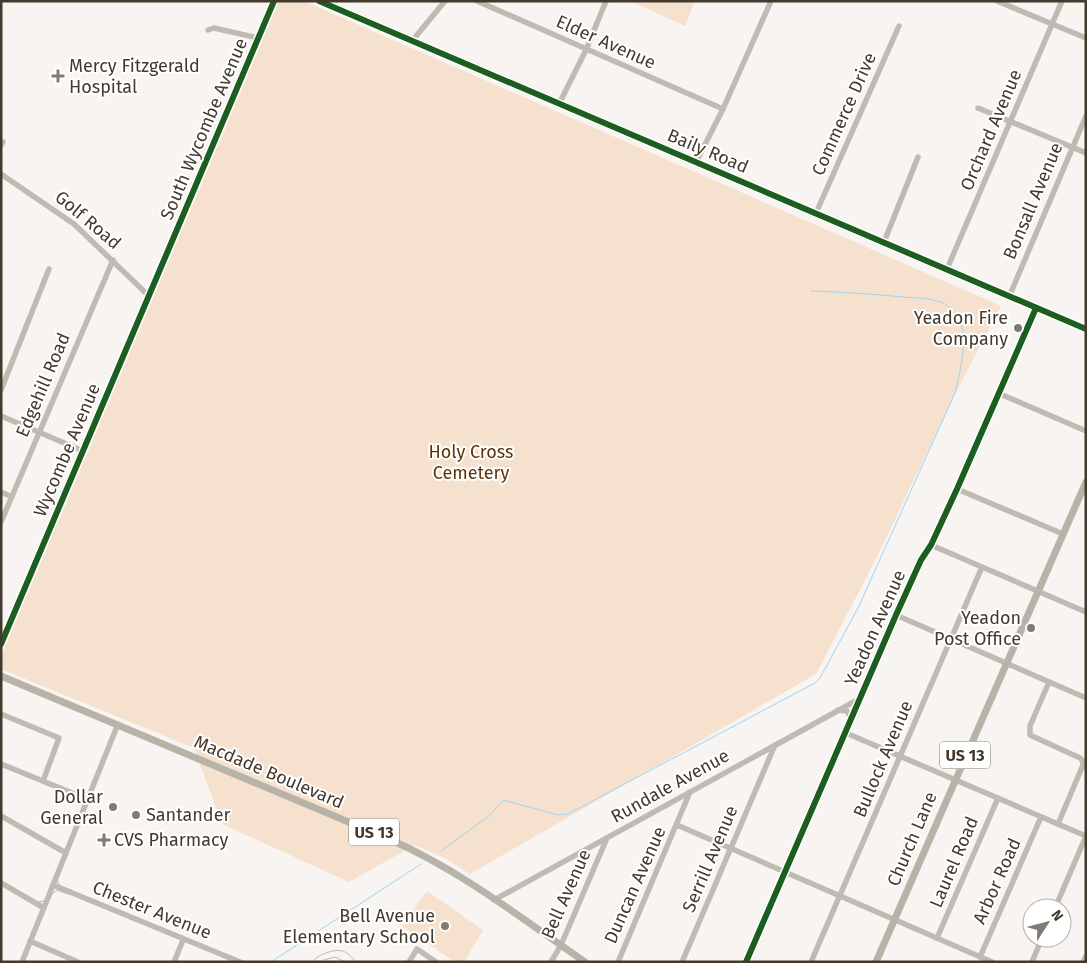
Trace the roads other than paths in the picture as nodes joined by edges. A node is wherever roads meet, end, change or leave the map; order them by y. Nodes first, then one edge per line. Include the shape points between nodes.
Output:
1 (274, 1) edge
2 (319, 1) edge
3 (445, 1) edge
4 (478, 1) edge
5 (606, 1) edge
6 (772, 1) edge
7 (997, 1) edge
8 (1062, 1) edge
9 (1052, 24) junction
10 (899, 26) dead end
11 (208, 30) dead end
12 (258, 38) junction
13 (1086, 38) edge
14 (412, 41) junction
15 (586, 50) junction
16 (559, 104) junction
17 (978, 108) dead end
18 (723, 109) junction
19 (1086, 116) edge
20 (1011, 122) junction
21 (1072, 148) junction
22 (1086, 153) edge
23 (918, 157) dead end
24 (696, 162) junction
25 (1, 174) edge
26 (816, 214) junction
27 (884, 242) junction
28 (113, 260) junction
29 (161, 268) joint
30 (50, 269) dead end
31 (947, 269) junction
32 (149, 296) junction
33 (1009, 297) junction
34 (1036, 308) junction
35 (1086, 329) edge
36 (1, 390) edge
37 (998, 393) junction
38 (1, 416) edge
39 (1086, 431) edge
40 (39, 432) junction
41 (83, 451) junction
42 (1086, 482) edge
43 (957, 489) junction
44 (1, 492) edge
45 (12, 497) junction
46 (1, 522) edge
47 (1063, 534) junction
48 (931, 545) junction
49 (982, 567) junction
50 (1038, 592) junction
51 (1086, 612) edge
52 (896, 614) junction
53 (950, 638) junction
54 (1, 644) edge
55 (1006, 662) junction
56 (1, 676) edge
57 (1049, 682) junction
58 (861, 698) junction
59 (1086, 698) edge
60 (838, 710) junction
61 (1, 714) edge
62 (851, 723) junction
63 (118, 724) junction
64 (846, 733) junction
65 (775, 745) junction
66 (901, 756) junction
67 (751, 758) junction
68 (1, 764) edge
69 (766, 768) junction
70 (955, 780) junction
71 (44, 781) junction
72 (690, 792) junction
73 (998, 798) junction
74 (87, 799) junction
75 (1, 816) edge
76 (1041, 817) junction
77 (1058, 824) junction
78 (677, 825) junction
79 (1086, 836) edge
80 (607, 838) junction
81 (731, 849) junction
82 (65, 853) junction
83 (785, 872) junction
84 (1, 883) edge
85 (53, 885) junction
86 (839, 896) junction
87 (1059, 898) edge
88 (494, 900) junction
89 (44, 908) junction
90 (894, 919) junction
91 (937, 938) junction
92 (183, 940) junction
93 (30, 941) junction
94 (561, 945) junction
95 (1038, 948) edge
96 (980, 956) junction
97 (1086, 956) edge
98 (22, 962) edge
99 (78, 962) edge
100 (174, 962) edge
101 (240, 962) edge
102 (409, 962) edge
103 (436, 962) edge
104 (551, 962) edge
105 (585, 962) edge
106 (618, 962) edge
107 (682, 962) edge
108 (746, 962) edge
109 (811, 962) edge
110 (876, 962) edge
111 (992, 962) edge
112 (1032, 962) edge
113 (1083, 962) edge

1 - 12 street, South Wycombe Avenue
2 - 14 street, Baily Road
3 - 14 street
4 - 15 street, Elder Avenue
5 - 15 street
6 - 18 street
7 - 9 street
8 - 9 street, Orchard Avenue
9 - 13 street
9 - 20 street, Orchard Avenue
10 - 26 street, Commerce Drive
11 - 12 street via 214,28
12 - 29 street, South Wycombe Avenue
14 - 16 street, Baily Road
15 - 16 street
15 - 18 street, Elder Avenue
16 - 24 street, Baily Road
17 - 20 street
18 - 24 street
19 - 21 street, Bonsall Avenue
20 - 21 street
20 - 31 street, Orchard Avenue
21 - 22 street
21 - 33 street, Bonsall Avenue
23 - 27 street
24 - 26 street, Baily Road
25 - 28 street, Golf Road via 67,218
26 - 27 street, Baily Road
27 - 31 street, Baily Road
28 - 32 street, Golf Road
28 - 40 street, Edgehill Road
29 - 32 street, Wycombe Avenue
30 - 36 street
31 - 33 street, Baily Road
32 - 41 street, Wycombe Avenue
33 - 34 street, Baily Road
34 - 35 street, Baily Road
34 - 37 street, Yeadon Avenue
37 - 39 street
37 - 43 street, Yeadon Avenue
38 - 40 street
40 - 41 street
40 - 45 street, Edgehill Road
41 - 54 street, Wycombe Avenue
42 - 47 main road, Church Lane / US 13
43 - 47 street
43 - 48 street, Yeadon Avenue
44 - 45 street
45 - 46 street, Edgehill Road
47 - 50 main road, Church Lane / US 13
48 - 49 street
48 - 52 street, Yeadon Avenue
49 - 50 street
49 - 53 street, Bullock Avenue
50 - 51 street
50 - 55 main road, Church Lane / US 13
52 - 53 street
52 - 58 street, Yeadon Avenue
53 - 55 street
53 - 66 street, Bullock Avenue
55 - 57 street
55 - 70 main road, Church Lane / US 13
56 - 63 main road, US 13
57 - 59 street
57 - 77 street via 1030,726 1030,735 1080,758 1083,763
58 - 60 street, Rundale Avenue
58 - 62 street, Yeadon Avenue
60 - 62 street via 847,711
60 - 65 street, Rundale Avenue
61 - 71 street via 59,738
62 - 64 street, Yeadon Avenue
63 - 74 street
63 - 88 main road, Macdade Boulevard / US 13 via 407,846 445,866
64 - 66 street
64 - 83 street, Yeadon Avenue
65 - 67 street, Rundale Avenue
65 - 69 street, Serrill Avenue
66 - 70 street
66 - 86 street, Bullock Avenue
67 - 69 street via 762,760
67 - 72 street, Rundale Avenue
68 - 71 street
69 - 81 street, Serrill Avenue
70 - 73 street
70 - 90 main road, Church Lane / US 13
71 - 74 street
72 - 78 street, Duncan Avenue
72 - 80 street, Rundale Avenue
73 - 76 street
73 - 91 street, Laurel Road
74 - 82 street
75 - 82 street
76 - 77 street
76 - 96 street, Arbor Road
77 - 79 street
78 - 81 street
78 - 106 street, Duncan Avenue
79 - 87 street
80 - 88 street, Rundale Avenue
80 - 94 street, Bell Avenue
81 - 83 street
81 - 107 street, Serrill Avenue
82 - 85 street
83 - 86 street
83 - 108 street, Yeadon Avenue
84 - 89 street
85 - 89 street
85 - 92 street, Chester Avenue
86 - 90 street
86 - 109 street, Bullock Avenue
88 - 94 main road, Macdade Boulevard / US 13
89 - 93 street
90 - 91 street
90 - 110 main road, Church Lane / US 13
91 - 96 street
92 - 100 street
92 - 101 street, Chester Avenue
93 - 98 street
93 - 99 street
94 - 104 street, Bell Avenue
94 - 105 main road, Macdade Boulevard / US 13
95 - 112 street
96 - 111 street
97 - 113 street
102 - 103 street via 417,949

